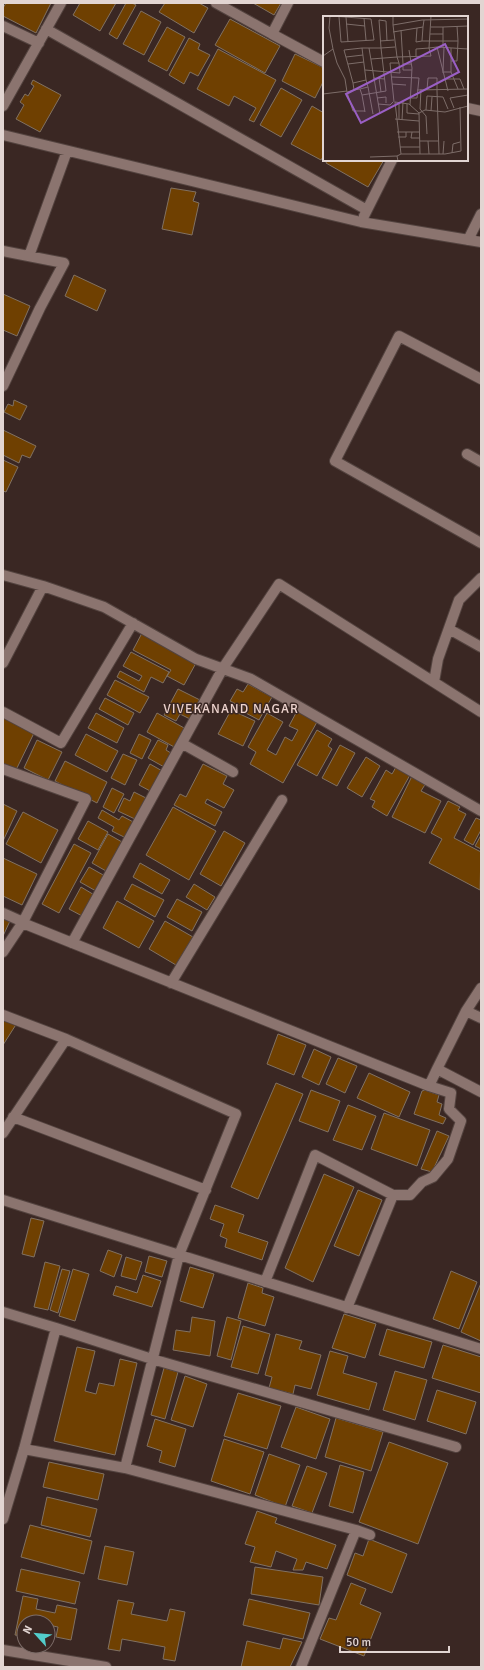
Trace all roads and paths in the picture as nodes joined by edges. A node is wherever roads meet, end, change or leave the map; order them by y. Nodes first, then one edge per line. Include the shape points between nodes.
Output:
1 (61, 3) edge
2 (216, 3) edge
3 (288, 3) edge
4 (3, 26) edge
5 (46, 29) junction
6 (272, 34) junction
7 (39, 43) junction
8 (323, 61) edge
9 (3, 106) edge
10 (468, 108) edge
11 (481, 111) edge
12 (3, 135) edge
13 (67, 151) junction
14 (392, 161) edge
15 (367, 210) junction
16 (481, 214) edge
17 (361, 222) junction
18 (468, 240) junction
19 (481, 242) edge
20 (3, 251) edge
21 (28, 256) junction
22 (481, 379) edge
23 (3, 386) edge
24 (467, 454) dead end
25 (481, 462) edge
26 (481, 543) edge
27 (3, 575) edge
28 (481, 578) edge
29 (43, 586) junction
30 (132, 623) junction
31 (449, 629) junction
32 (481, 647) edge
33 (3, 662) edge
34 (224, 668) junction
35 (434, 682) junction
36 (3, 712) edge
37 (481, 712) edge
38 (183, 744) junction
39 (3, 769) edge
40 (233, 772) dead end
41 (282, 800) dead end
42 (481, 811) edge
43 (3, 913) edge
44 (23, 922) junction
45 (72, 943) junction
46 (3, 952) edge
47 (171, 983) junction
48 (481, 988) edge
49 (466, 1011) junction
50 (3, 1015) edge
51 (481, 1018) edge
52 (66, 1039) junction
53 (437, 1069) junction
54 (429, 1086) junction
55 (481, 1092) edge
56 (13, 1117) junction
57 (3, 1132) edge
58 (206, 1190) junction
59 (393, 1195) junction
60 (3, 1200) edge
61 (179, 1255) junction
62 (264, 1282) junction
63 (347, 1308) junction
64 (3, 1312) edge
65 (56, 1328) junction
66 (481, 1349) edge
67 (152, 1359) junction
68 (456, 1446) dead end
69 (24, 1449) junction
70 (125, 1468) junction
71 (3, 1519) edge
72 (356, 1530) junction
73 (370, 1535) dead end
74 (3, 1650) edge
75 (106, 1667) edge
76 (301, 1667) edge

1 - 5 street
2 - 6 street
3 - 6 street
4 - 7 street
5 - 7 street
5 - 15 street
6 - 8 street
7 - 9 street
10 - 11 street
12 - 13 street
13 - 17 street
13 - 21 street
14 - 15 street
15 - 17 street
16 - 18 street
17 - 18 street
18 - 19 street
20 - 21 street
21 - 23 street via 64,264
22 - 26 street via 399,336 335,460
24 - 25 street
27 - 29 street
28 - 31 street via 459,600
29 - 30 street via 104,607
29 - 33 street
30 - 34 street via 196,659
30 - 36 street via 61,743
31 - 32 street
31 - 35 street via 438,659
34 - 35 street via 279,584
34 - 38 street
34 - 42 street via 251,679
35 - 37 street
38 - 40 street
38 - 45 street
39 - 44 street via 86,799
41 - 47 street
43 - 44 street
44 - 45 street
44 - 46 street
45 - 47 street
47 - 54 street
48 - 49 street
49 - 51 street
49 - 53 street
50 - 52 street
52 - 56 street
52 - 58 street via 236,1114
53 - 54 street
53 - 55 street
54 - 59 street via 451,1092 449,1109 461,1121 448,1159 432,1177 422,1182 410,1195
56 - 57 street
56 - 58 street
58 - 61 street
59 - 62 street via 314,1155
59 - 63 street
60 - 61 street
61 - 62 street
61 - 67 street
62 - 63 street
63 - 66 street
64 - 65 street
65 - 67 street
65 - 69 street
67 - 68 street
67 - 70 street
69 - 70 street
69 - 71 street
70 - 72 street
72 - 73 street
72 - 76 street
74 - 75 street

